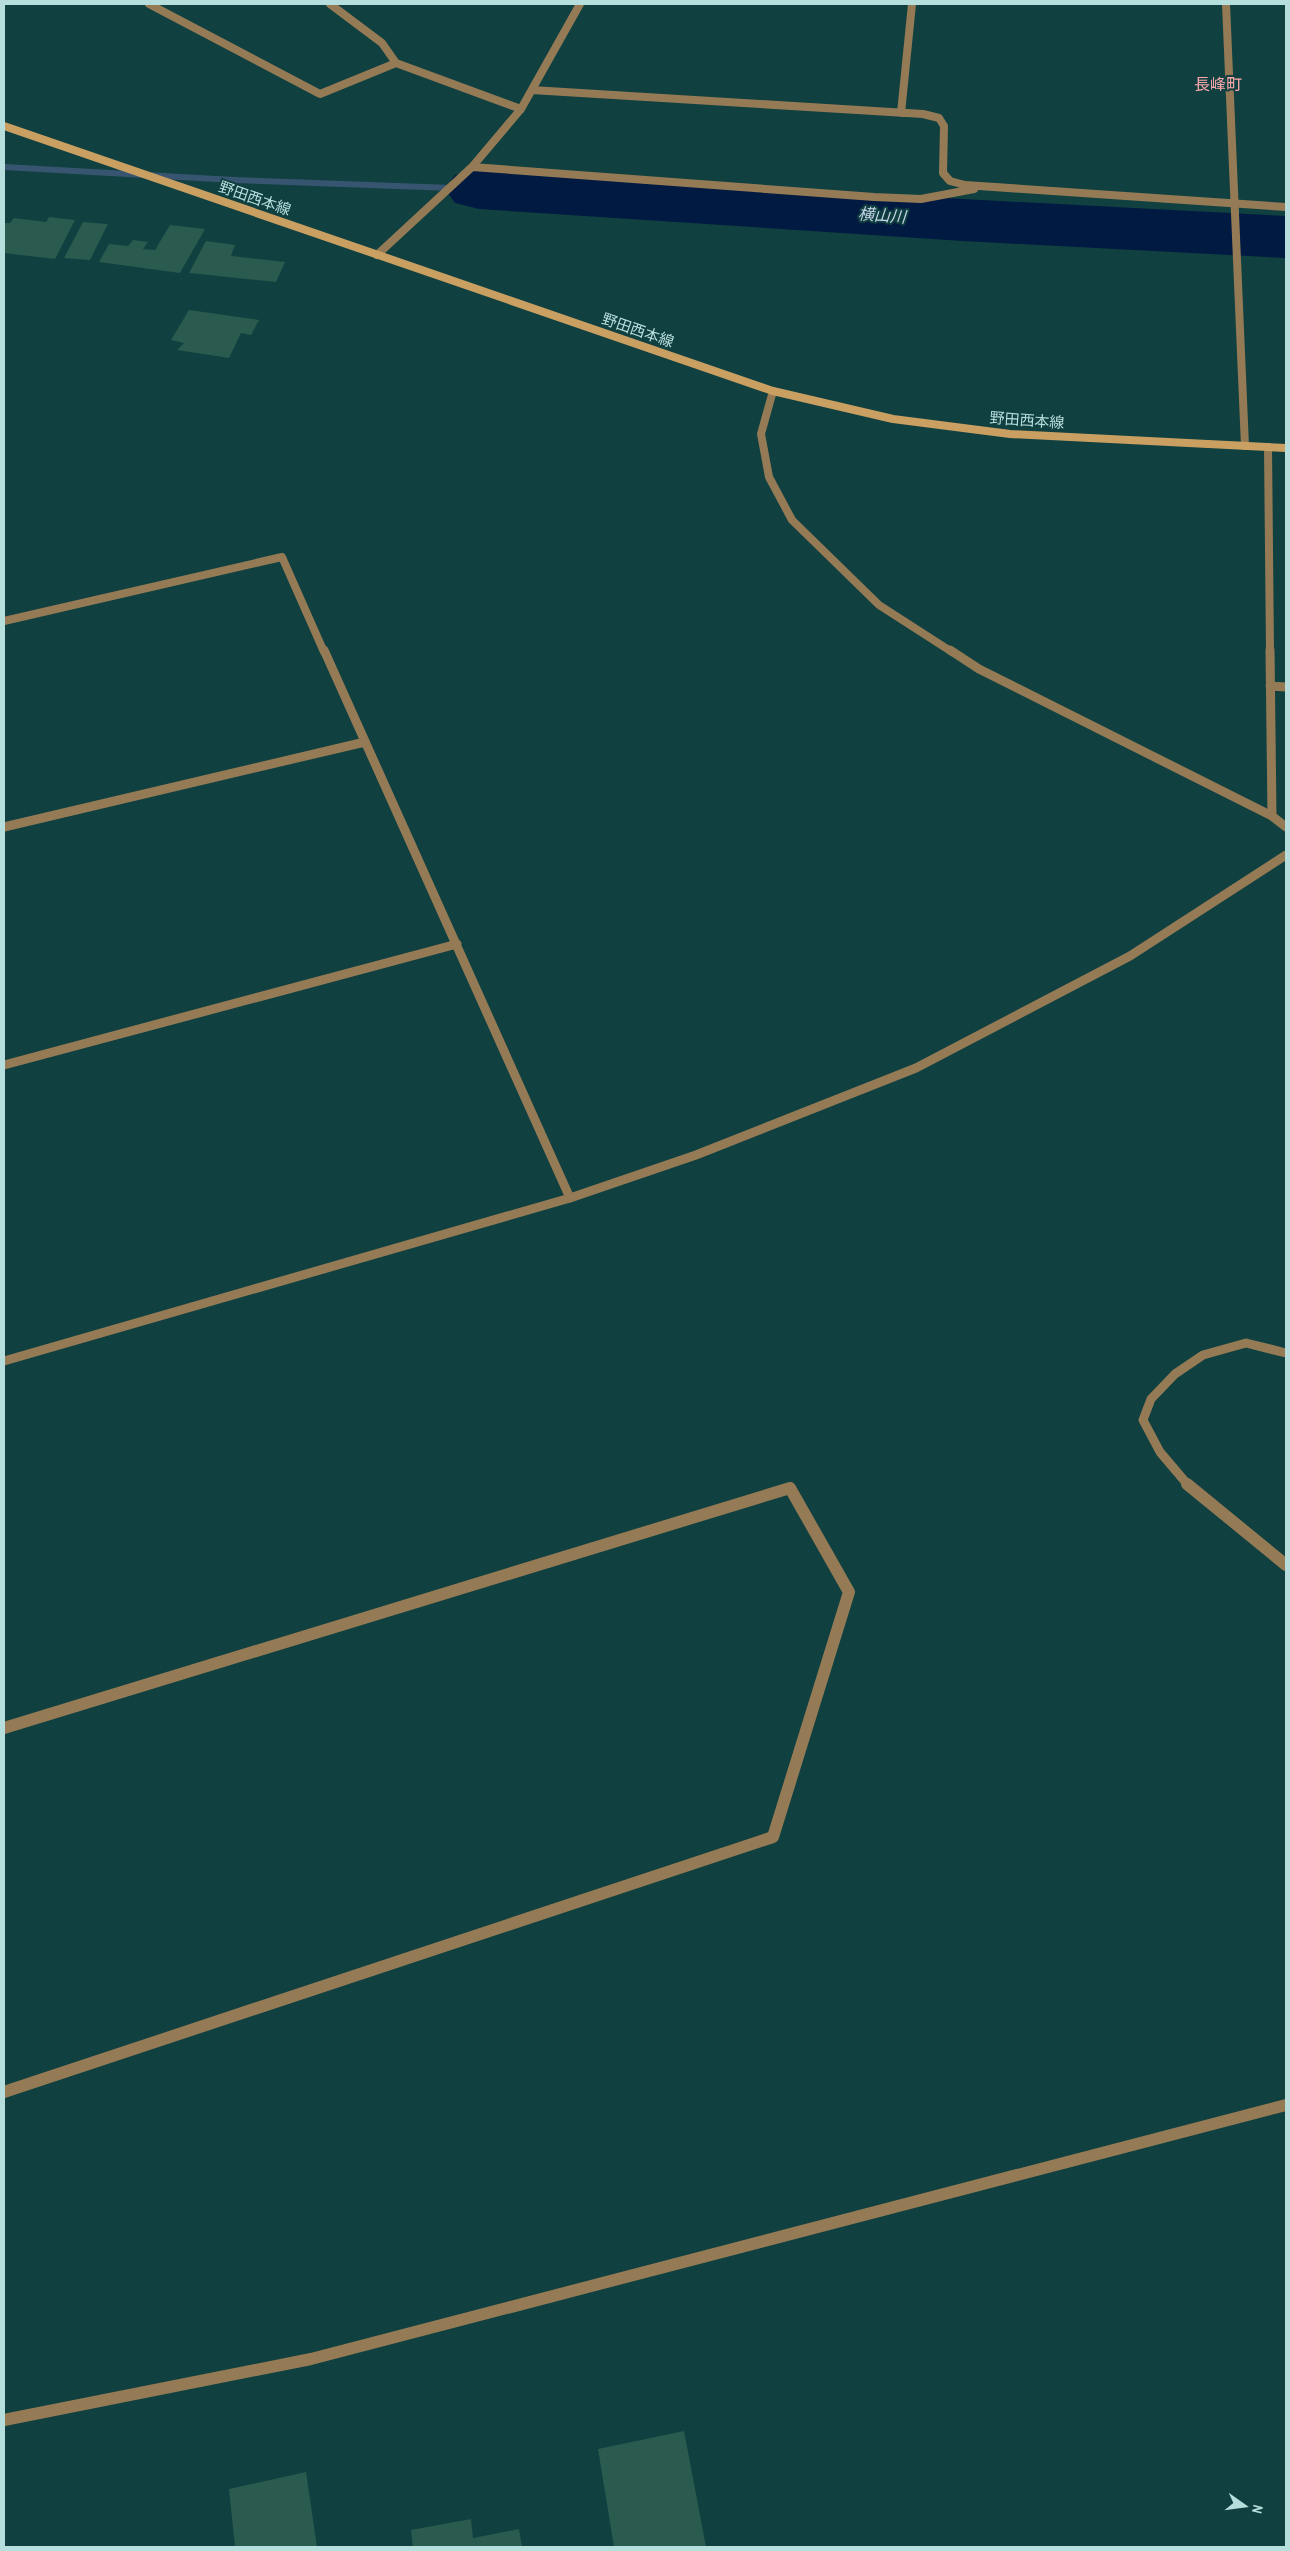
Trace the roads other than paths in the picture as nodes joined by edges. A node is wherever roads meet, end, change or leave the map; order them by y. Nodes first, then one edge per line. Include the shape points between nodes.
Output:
1 (149, 4) edge
2 (330, 4) edge
3 (580, 4) edge
4 (912, 4) edge
5 (1226, 4) edge
6 (396, 63) junction
7 (532, 90) junction
8 (521, 109) junction
9 (900, 113) junction
10 (4, 126) edge
11 (472, 167) junction
12 (980, 188) junction
13 (1233, 204) junction
14 (1286, 207) edge
15 (377, 255) junction
16 (773, 391) junction
17 (1245, 446) junction
18 (1268, 447) junction
19 (1286, 448) edge
20 (4, 621) edge
21 (1270, 686) junction
22 (1286, 687) edge
23 (365, 742) junction
24 (1272, 816) junction
25 (4, 827) edge
26 (1286, 827) edge
27 (1286, 855) edge
28 (456, 944) junction
29 (4, 1065) edge
30 (570, 1198) junction
31 (1286, 1353) edge
32 (4, 1360) edge
33 (1286, 1565) edge
34 (4, 1728) edge
35 (4, 2092) edge
36 (1286, 2104) edge
37 (4, 2420) edge

1 - 6 street via 320,94
2 - 6 street via 382,43
3 - 7 street
4 - 9 street
5 - 13 street
6 - 8 street
7 - 8 street
7 - 9 street
8 - 11 street
9 - 12 street via 939,118 944,126 943,174 950,181
10 - 15 main road, 野田西本線
11 - 12 street via 920,199
11 - 15 street
12 - 13 street
13 - 14 street
13 - 17 street
15 - 16 main road, 野田西本線
16 - 17 main road, 野田西本線 via 892,419 1000,433
16 - 24 street via 761,434 769,477 792,520 879,605 979,669
17 - 18 main road, 野田西本線
18 - 19 main road, 野田西本線
18 - 21 street
20 - 23 street via 282,557
21 - 22 street
21 - 24 street
23 - 25 street
23 - 28 street
24 - 26 street
27 - 30 street via 1130,956 916,1068 696,1155
28 - 29 street
28 - 30 street
30 - 32 street
31 - 33 street via 1246,1343 1203,1355 1174,1374 1151,1398 1143,1420 1160,1452 1190,1489
34 - 35 street via 790,1488 850,1592 773,1837
36 - 37 street via 310,2359

